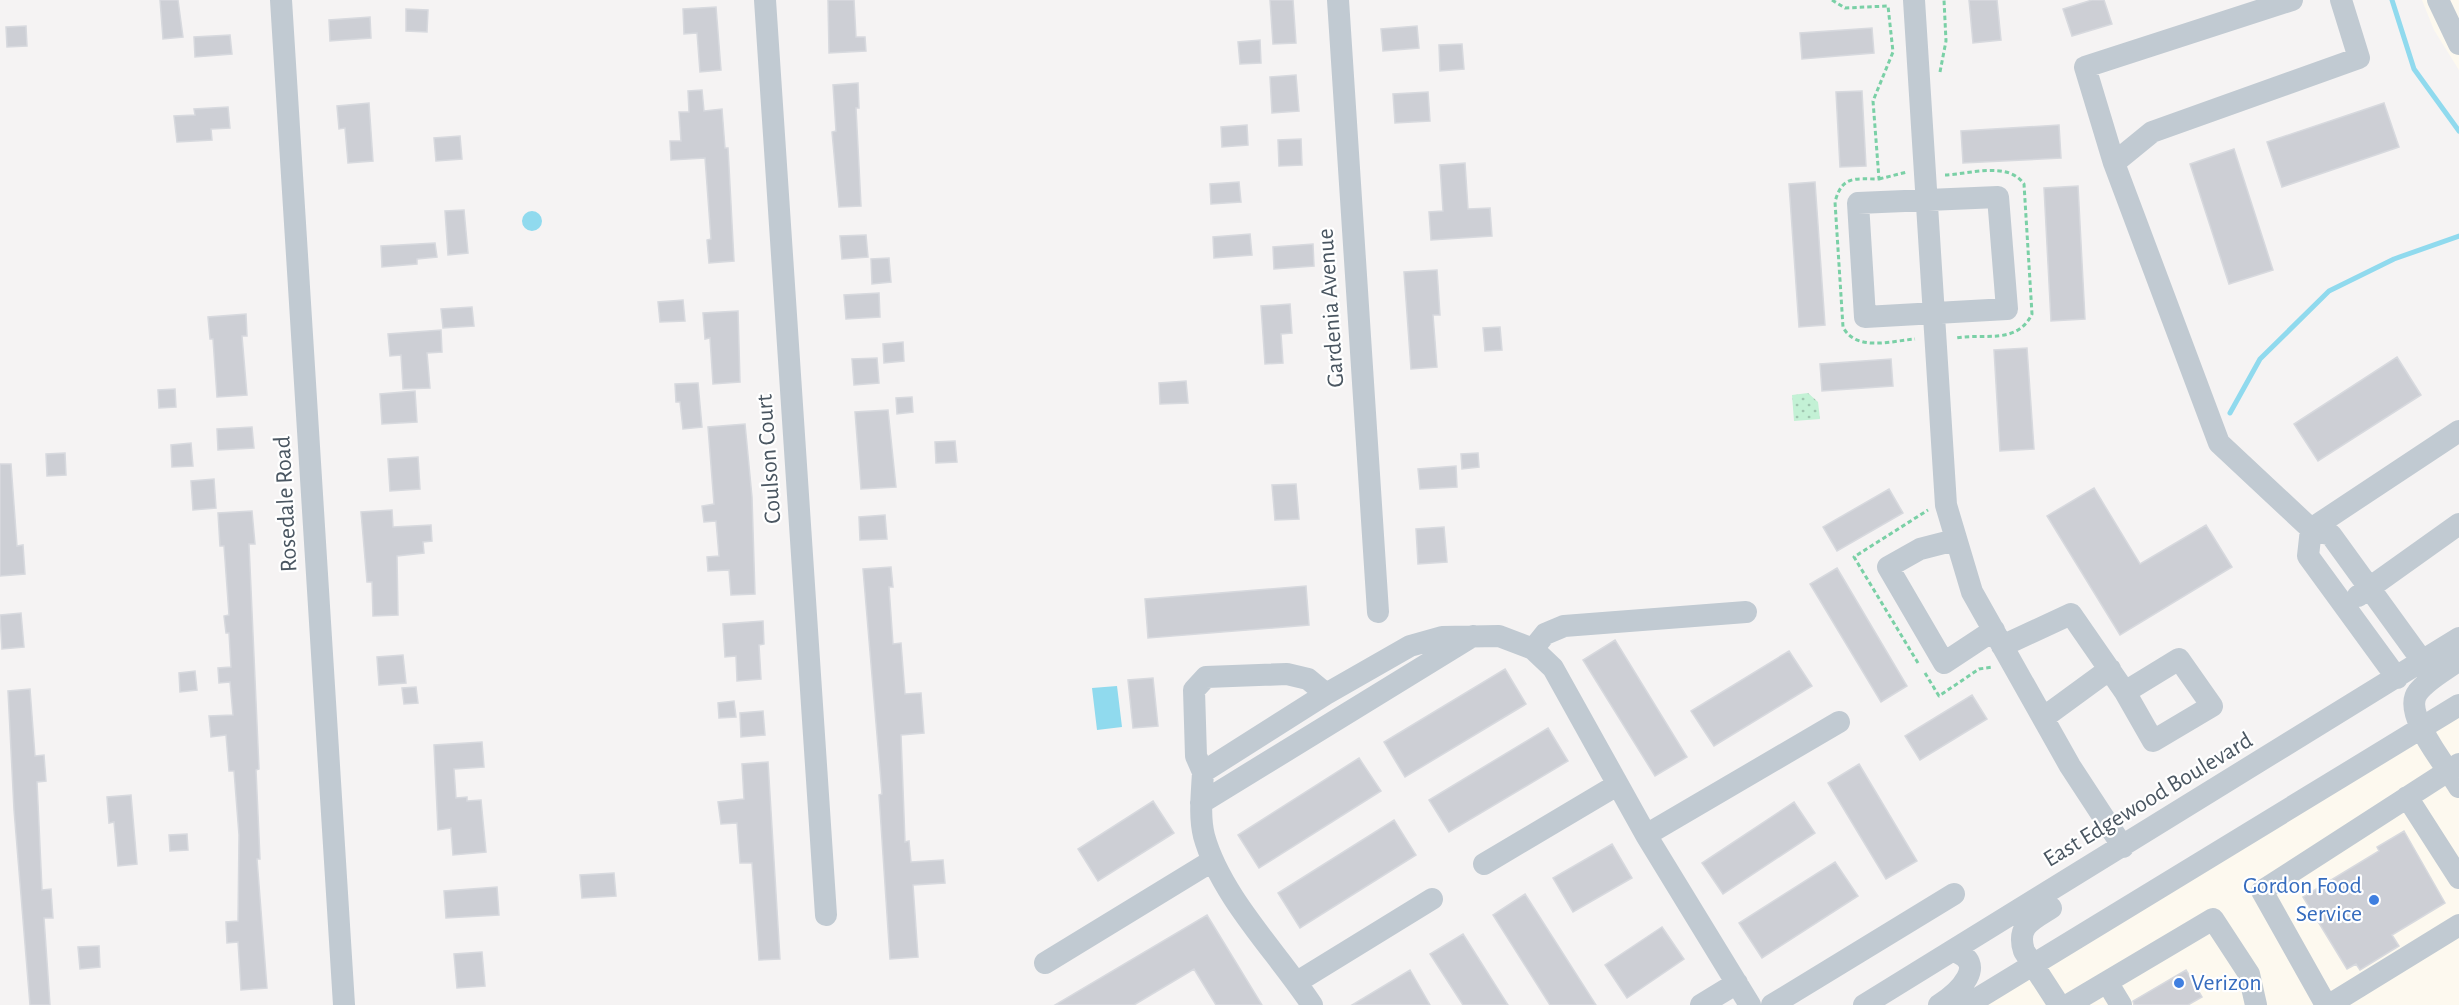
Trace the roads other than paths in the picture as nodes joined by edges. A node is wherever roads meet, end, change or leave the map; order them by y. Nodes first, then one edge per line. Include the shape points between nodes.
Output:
1 (281, 0) edge
2 (765, 0) edge
3 (1338, 0) edge
4 (1914, 0) edge
5 (2292, 0) edge
6 (2341, 0) edge
7 (2438, 0) edge
8 (2459, 44) edge
9 (2114, 163) junction
10 (1926, 201) junction
11 (1935, 312) junction
12 (2459, 431) edge
13 (2459, 524) edge
14 (2311, 529) junction
15 (1955, 540) junction
16 (2370, 587) junction
17 (2346, 607) junction
18 (1378, 612) dead end
19 (1746, 612) dead end
20 (1476, 635) junction
21 (1998, 638) junction
22 (2459, 638) edge
23 (1533, 650) junction
24 (2459, 660) edge
25 (2423, 662) junction
26 (2110, 669) junction
27 (2397, 678) junction
28 (2125, 692) dead end
29 (1326, 694) junction
30 (2458, 705) edge
31 (2043, 718) junction
32 (1839, 722) dead end
33 (2420, 728) junction
34 (1203, 772) junction
35 (2456, 774) edge
36 (1617, 785) junction
37 (2407, 797) junction
38 (1201, 803) junction
39 (2159, 825) junction
40 (1646, 835) junction
41 (2123, 847) junction
42 (1212, 861) junction
43 (1484, 864) dead end
44 (2459, 878) edge
45 (1954, 894) dead end
46 (1432, 899) dead end
47 (826, 915) dead end
48 (2459, 925) edge
49 (1953, 951) junction
50 (1046, 963) dead end
51 (2034, 964) junction
52 (1297, 982) junction
53 (2107, 982) junction
54 (1737, 983) junction
55 (344, 1005) edge
56 (1312, 1005) edge
57 (1701, 1005) edge
58 (1750, 1005) edge
59 (1772, 1005) edge
60 (1864, 1005) edge
61 (1939, 1005) edge
62 (1967, 1005) edge
63 (2059, 1005) edge
64 (2068, 1005) edge
65 (2121, 1005) edge
66 (2256, 1005) edge
67 (2327, 1005) edge

1 - 55 street, Rosedale Road
2 - 47 street, Coulson Court
3 - 18 street, Gardenia Avenue
4 - 10 street
5 - 9 street via 2085,67
6 - 9 street via 2359,58 2152,132
7 - 8 street
9 - 14 street via 2219,443
10 - 11 street
10 - 11 street via 1858,203 1865,317
10 - 11 street via 1998,197 2007,309
11 - 15 street via 1946,505
12 - 14 street
13 - 16 street
14 - 16 street via 2331,535
14 - 17 street via 2308,556
15 - 21 street via 1972,592
15 - 21 street via 1920,549 1888,567 1944,663
16 - 17 street
16 - 25 street
17 - 27 street
19 - 23 street via 1564,626 1545,634
20 - 23 street via 1499,636
20 - 29 street via 1442,637 1410,646
20 - 38 street
21 - 26 street via 2071,614
21 - 31 street
22 - 25 street, East Edgewood Boulevard
23 - 36 street via 1553,668
24 - 33 street via 2418,690 2413,706
25 - 27 street, East Edgewood Boulevard
26 - 28 street
26 - 31 street
27 - 39 street, East Edgewood Boulevard
29 - 34 street
29 - 34 street via 1308,679 1287,674 1206,677 1194,690 1196,756
30 - 33 street
31 - 41 street
32 - 40 street
33 - 35 street
33 - 51 street
34 - 38 street
35 - 37 street
36 - 40 street
36 - 43 street
37 - 44 street
37 - 67 street via 2262,891
38 - 42 street via 1203,834
39 - 41 street, East Edgewood Boulevard
39 - 51 street via 2145,850 2027,923 2021,941
40 - 54 street
41 - 49 street, East Edgewood Boulevard
42 - 50 street
42 - 52 street
45 - 59 street
46 - 52 street
48 - 67 street
49 - 60 street, East Edgewood Boulevard
49 - 61 street via 1964,954 1969,972 1955,995
51 - 62 street
51 - 63 street
52 - 56 street
53 - 64 street
53 - 65 street
53 - 66 street via 2213,919 2248,974
54 - 57 street
54 - 58 street

